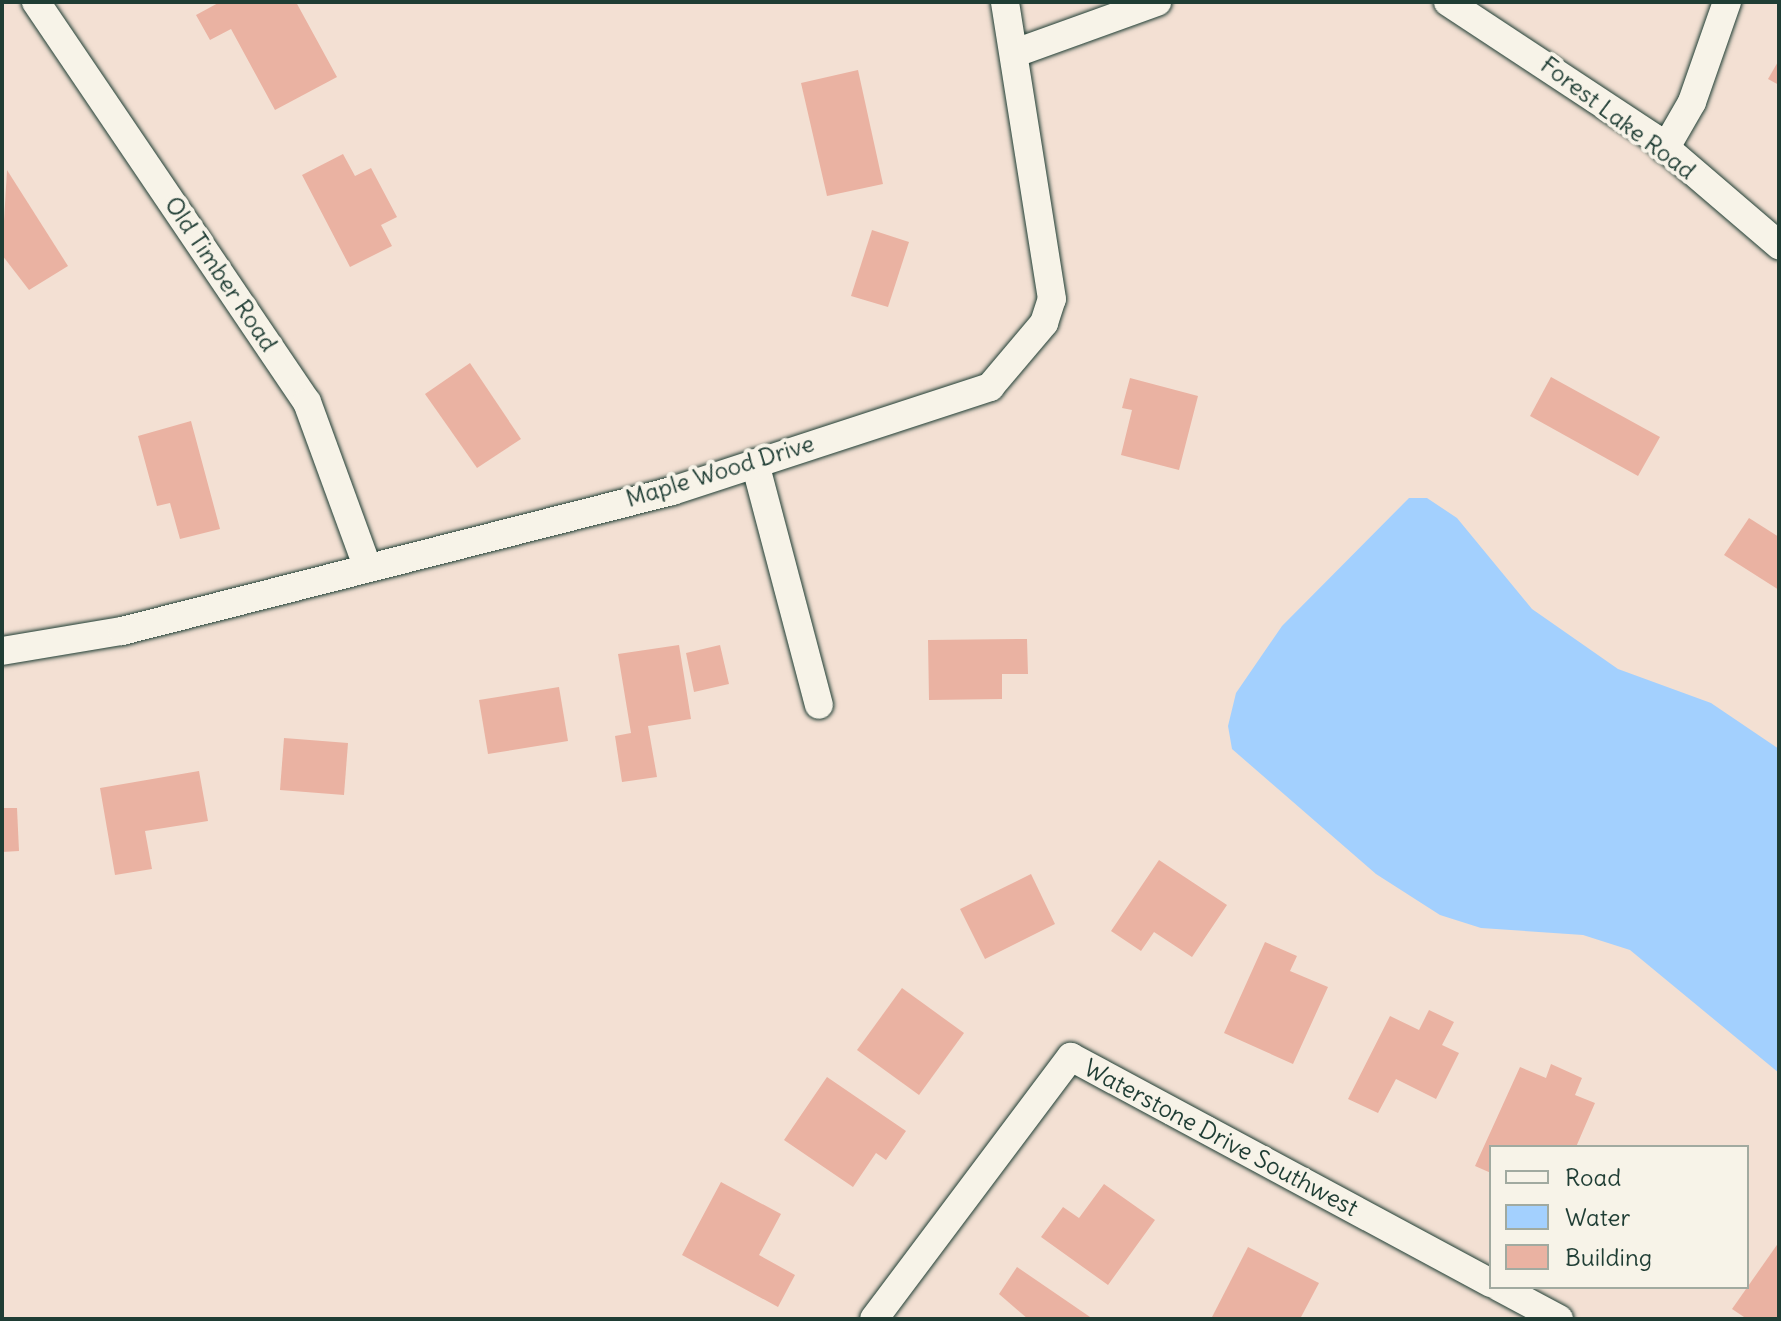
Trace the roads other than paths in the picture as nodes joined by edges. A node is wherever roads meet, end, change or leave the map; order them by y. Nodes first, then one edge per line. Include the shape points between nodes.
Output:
1 (36, 2) edge
2 (1005, 2) edge
3 (1157, 2) edge
4 (1448, 2) edge
5 (1727, 2) edge
6 (1018, 52) junction
7 (1665, 149) junction
8 (1779, 245) edge
9 (755, 463) junction
10 (367, 566) junction
11 (2, 651) edge
12 (819, 705) dead end
13 (1489, 1282) edge
14 (1503, 1289) edge
15 (874, 1319) edge
16 (1559, 1319) edge

1 - 10 street, Old Timber Road via 307,402
2 - 6 street, Maple Wood Drive
3 - 6 street
4 - 7 street, Forest Lake Road
5 - 7 street via 1692,102
6 - 9 street, Maple Wood Drive via 1049,261 1052,299 1044,323 990,387
7 - 8 street, Forest Lake Road
9 - 10 street, Maple Wood Drive via 672,491
9 - 12 street
10 - 11 street, Maple Wood Drive via 122,631
13 - 15 street, Waterstone Drive Southwest via 1071,1057
14 - 16 street

